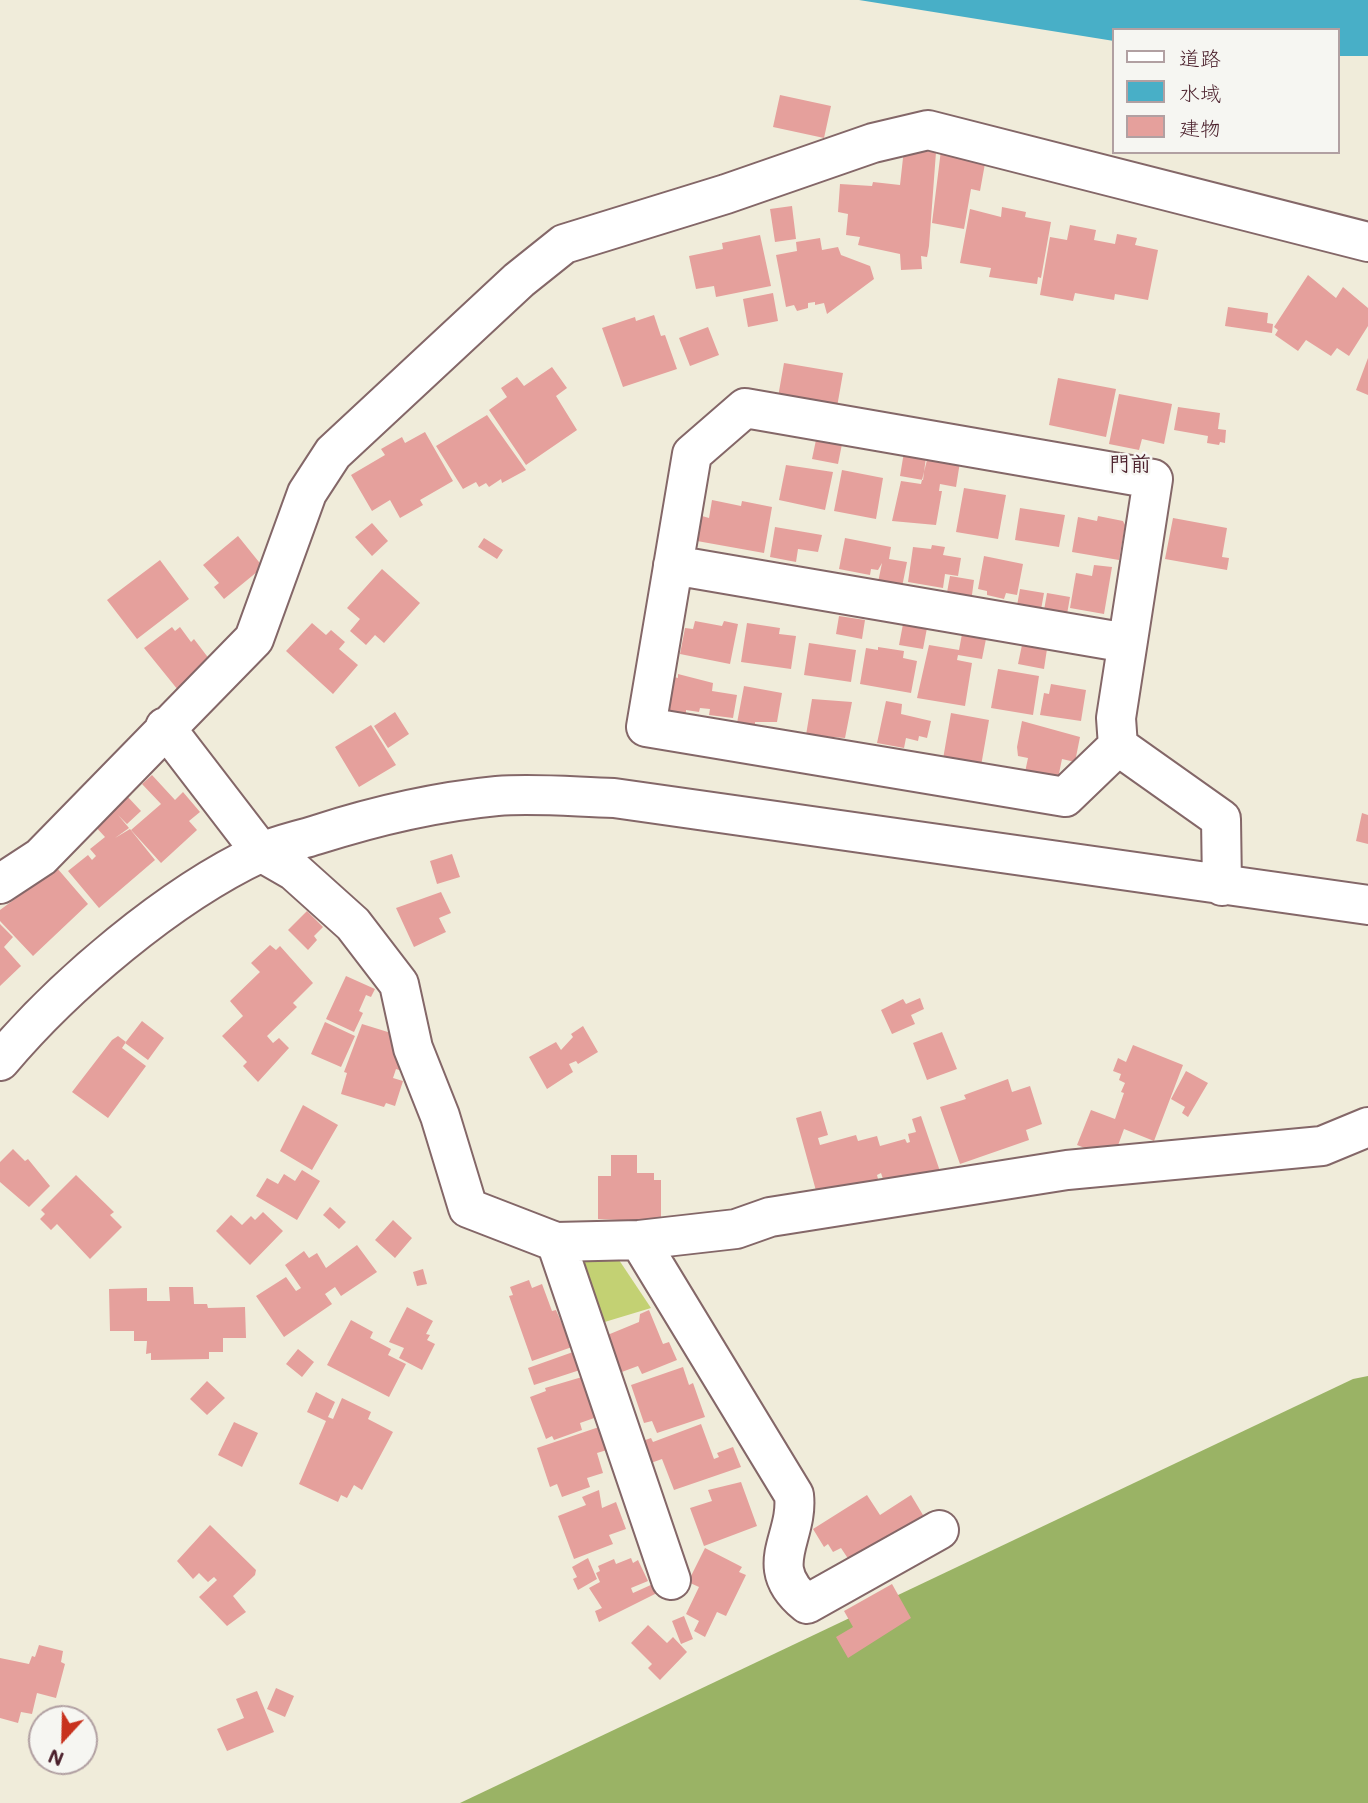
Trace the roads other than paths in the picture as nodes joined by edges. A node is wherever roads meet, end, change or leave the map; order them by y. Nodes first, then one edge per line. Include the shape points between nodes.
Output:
1 (1368, 242) edge
2 (673, 565) junction
3 (1127, 643) junction
4 (165, 727) junction
5 (1118, 746) junction
6 (261, 852) junction
7 (0, 884) edge
8 (1222, 886) junction
9 (1368, 905) edge
10 (0, 1061) edge
11 (1368, 1127) edge
12 (639, 1240) junction
13 (556, 1242) junction
14 (939, 1530) dead end
15 (671, 1580) dead end

1 - 4 street via 928,130 873,143 564,244 332,453 307,493 254,639
2 - 3 street
2 - 3 street via 692,454 745,408 758,410 1153,479
2 - 5 street via 646,727 1065,797
3 - 5 street via 1116,718
4 - 6 street
4 - 7 street via 41,857
5 - 8 street via 1221,818
6 - 8 street via 421,806 499,796 614,797
6 - 10 street via 208,882 111,952 28,1028
6 - 13 street via 294,871 353,924 399,984 412,1048 440,1116 468,1208
8 - 9 street
11 - 12 street via 1322,1146 1067,1170 770,1217 736,1229
12 - 13 street
12 - 14 street via 794,1495 796,1510 783,1564 790,1588 800,1599 807,1604
13 - 15 street

